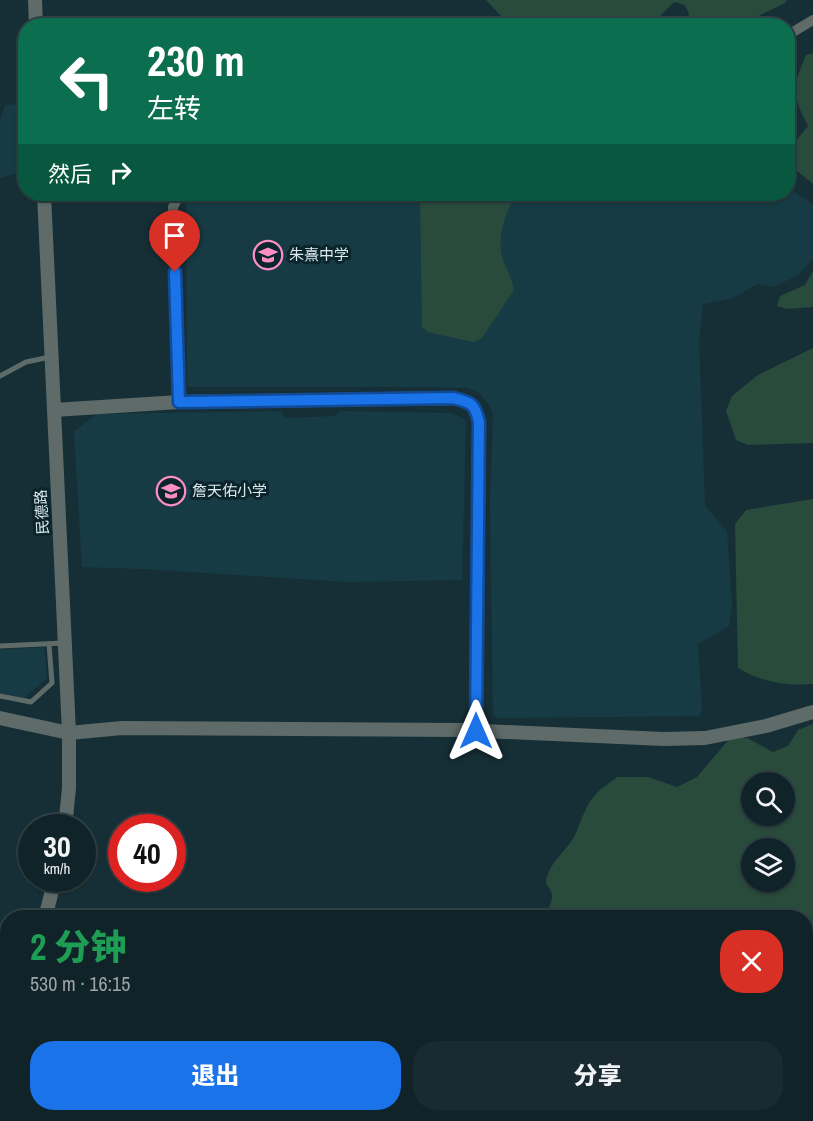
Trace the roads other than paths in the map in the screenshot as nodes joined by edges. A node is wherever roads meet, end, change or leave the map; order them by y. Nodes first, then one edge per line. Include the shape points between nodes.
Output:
1 (35, 0) edge
2 (36, 18) edge
3 (813, 20) edge
4 (795, 31) edge
5 (44, 201) edge
6 (176, 201) edge
7 (51, 357) junction
8 (0, 375) edge
9 (179, 402) junction
10 (54, 410) junction
11 (65, 643) junction
12 (49, 644) junction
13 (0, 646) edge
14 (0, 696) edge
15 (813, 712) edge
16 (0, 718) edge
17 (476, 731) junction
18 (69, 733) junction
19 (66, 814) edge
20 (52, 892) edge
21 (47, 910) edge

1 - 2 street
3 - 4 street
5 - 7 street, 民德路
6 - 9 street via 173,207
7 - 8 lane via 26,362
7 - 10 street, 民德路
9 - 10 street
9 - 17 street via 453,398 468,401 476,409
10 - 11 street, 民德路
11 - 12 lane
11 - 18 street, 民德路
12 - 13 lane
12 - 14 lane via 52,683 31,702
15 - 17 street via 705,738
16 - 18 street
17 - 18 street via 122,728
18 - 19 street, 民德路
20 - 21 street

